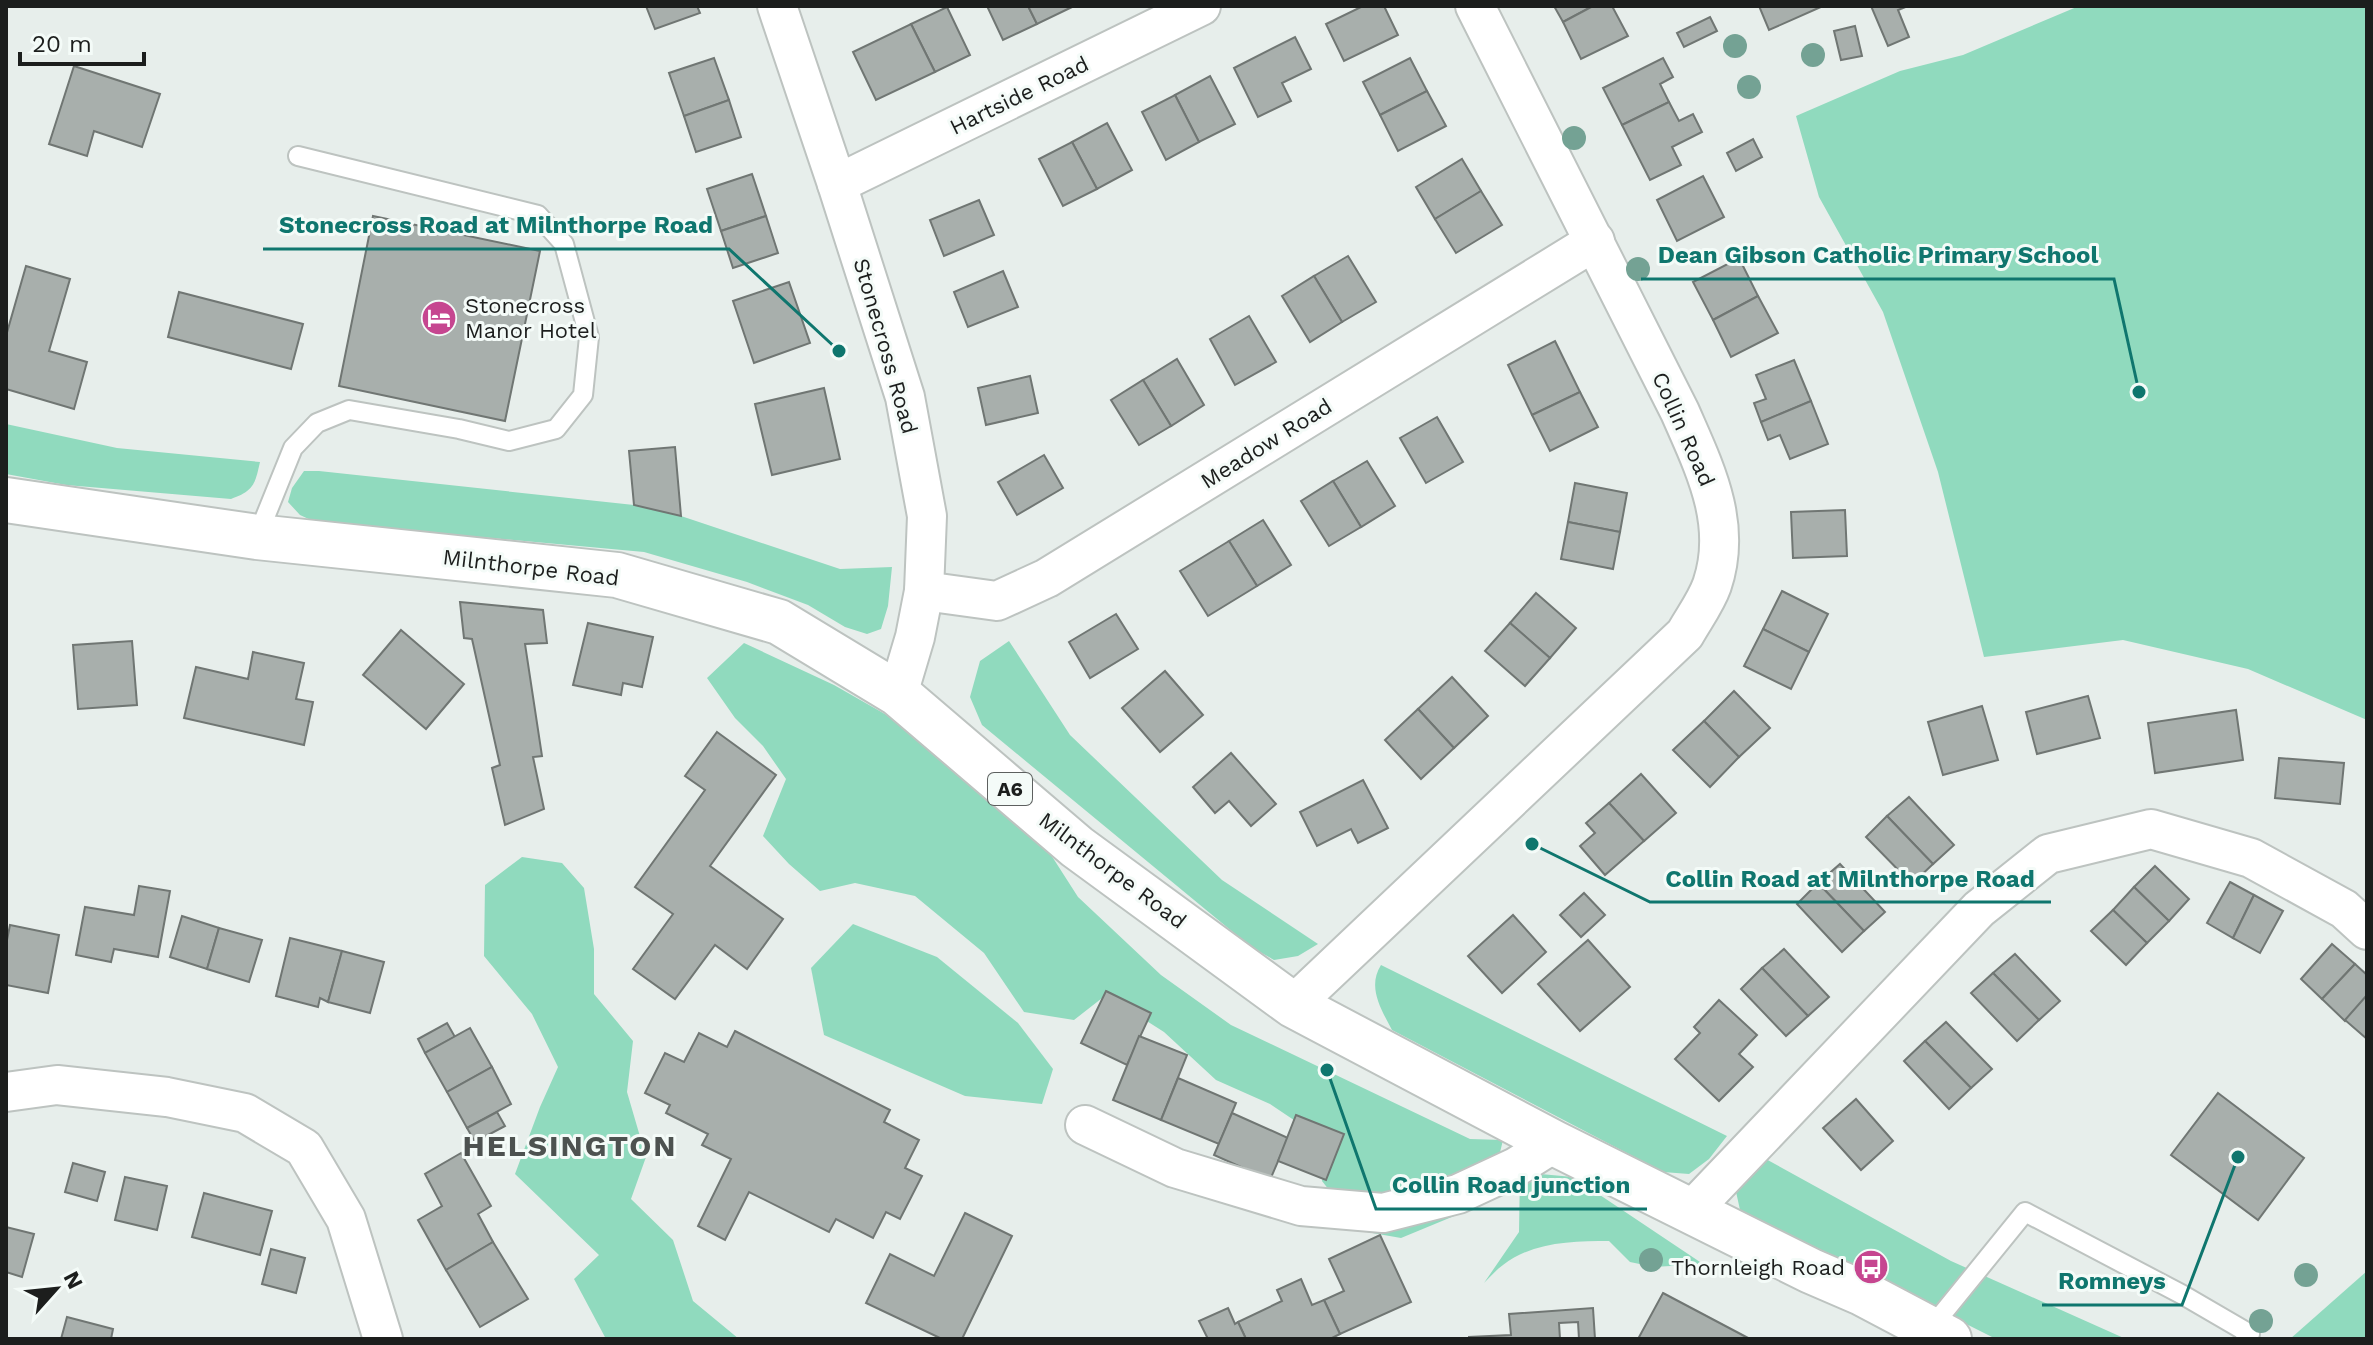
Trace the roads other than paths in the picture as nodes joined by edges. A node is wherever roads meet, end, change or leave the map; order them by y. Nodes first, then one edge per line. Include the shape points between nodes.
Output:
1 (777, 6) edge
2 (1201, 6) edge
3 (1475, 6) edge
4 (298, 156) dead end
5 (837, 184) junction
6 (1595, 241) junction
7 (6, 500) edge
8 (257, 537) junction
9 (924, 591) junction
10 (898, 694) junction
11 (2367, 930) edge
12 (1293, 1005) junction
13 (6, 1092) edge
14 (1085, 1125) dead end
15 (1554, 1143) junction
16 (1691, 1211) junction
17 (1939, 1334) edge
18 (383, 1339) edge
19 (2245, 1339) edge

1 - 5 street, Stonecross Road
2 - 5 street, Hartside Road
3 - 6 street, Collin Road
4 - 8 lane via 538,215 564,244 589,337 583,395 556,429 509,441 349,410 317,423 293,448
5 - 9 street, Stonecross Road via 905,397 927,516
6 - 9 street, Meadow Road via 1047,578 997,601
6 - 12 street, Collin Road via 1706,473 1718,514 1719,552 1711,586 1685,634
7 - 8 highway, Milnthorpe Road / A6
8 - 10 highway, Milnthorpe Road / A6 via 617,575 779,622
9 - 10 street, Stonecross Road
10 - 12 highway, Milnthorpe Road / A6 via 1077,847
11 - 16 street via 2344,909 2251,858 2151,829 2048,854 1979,909
12 - 15 highway, Milnthorpe Road / A6
13 - 18 street via 57,1085 167,1097 245,1113 304,1148 346,1219
14 - 15 street via 1175,1168 1301,1206 1383,1213 1458,1194
15 - 16 highway, Milnthorpe Road / A6
16 - 17 highway, Milnthorpe Road / A6
17 - 19 lane via 2025,1212 2183,1295 2250,1334

